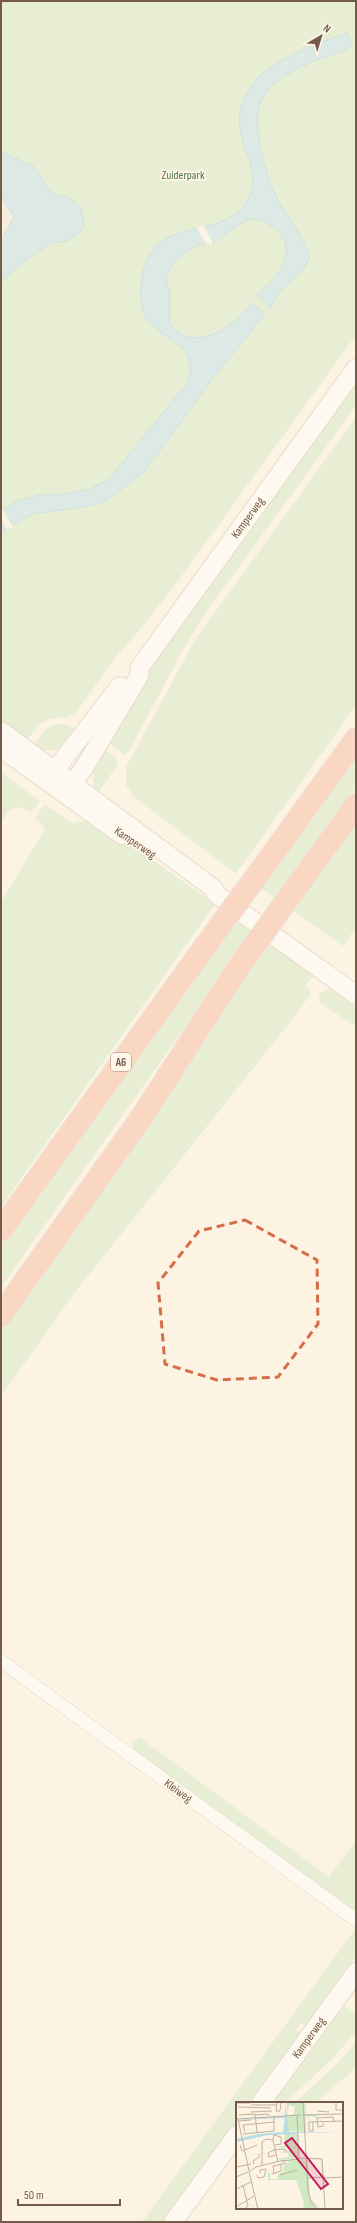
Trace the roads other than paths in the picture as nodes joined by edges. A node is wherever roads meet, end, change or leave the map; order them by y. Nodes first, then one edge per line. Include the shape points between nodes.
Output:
1 (356, 368) edge
2 (140, 667) junction
3 (1, 731) edge
4 (356, 739) edge
5 (1, 748) edge
6 (55, 778) junction
7 (73, 783) junction
8 (356, 805) edge
9 (216, 894) junction
10 (356, 995) edge
11 (1, 1230) edge
12 (1, 1315) edge
13 (1, 1661) edge
14 (356, 1920) edge
15 (356, 1972) edge
16 (262, 2102) edge
17 (236, 2136) edge
18 (173, 2222) edge

1 - 2 street, Kamperweg
2 - 6 street, Kamperweg via 132,670
2 - 7 street, Kamperweg via 139,676
3 - 6 street, Kamperweg
4 - 11 highway, A6, bridge
5 - 6 street
6 - 7 street
6 - 9 street, Kamperweg via 208,894
7 - 9 street, Kamperweg via 213,888
8 - 12 highway, bridge via 238,968 141,1118
9 - 10 street, Kamperweg
13 - 14 street, Kleiweg
15 - 16 street, Kamperweg
17 - 18 street

